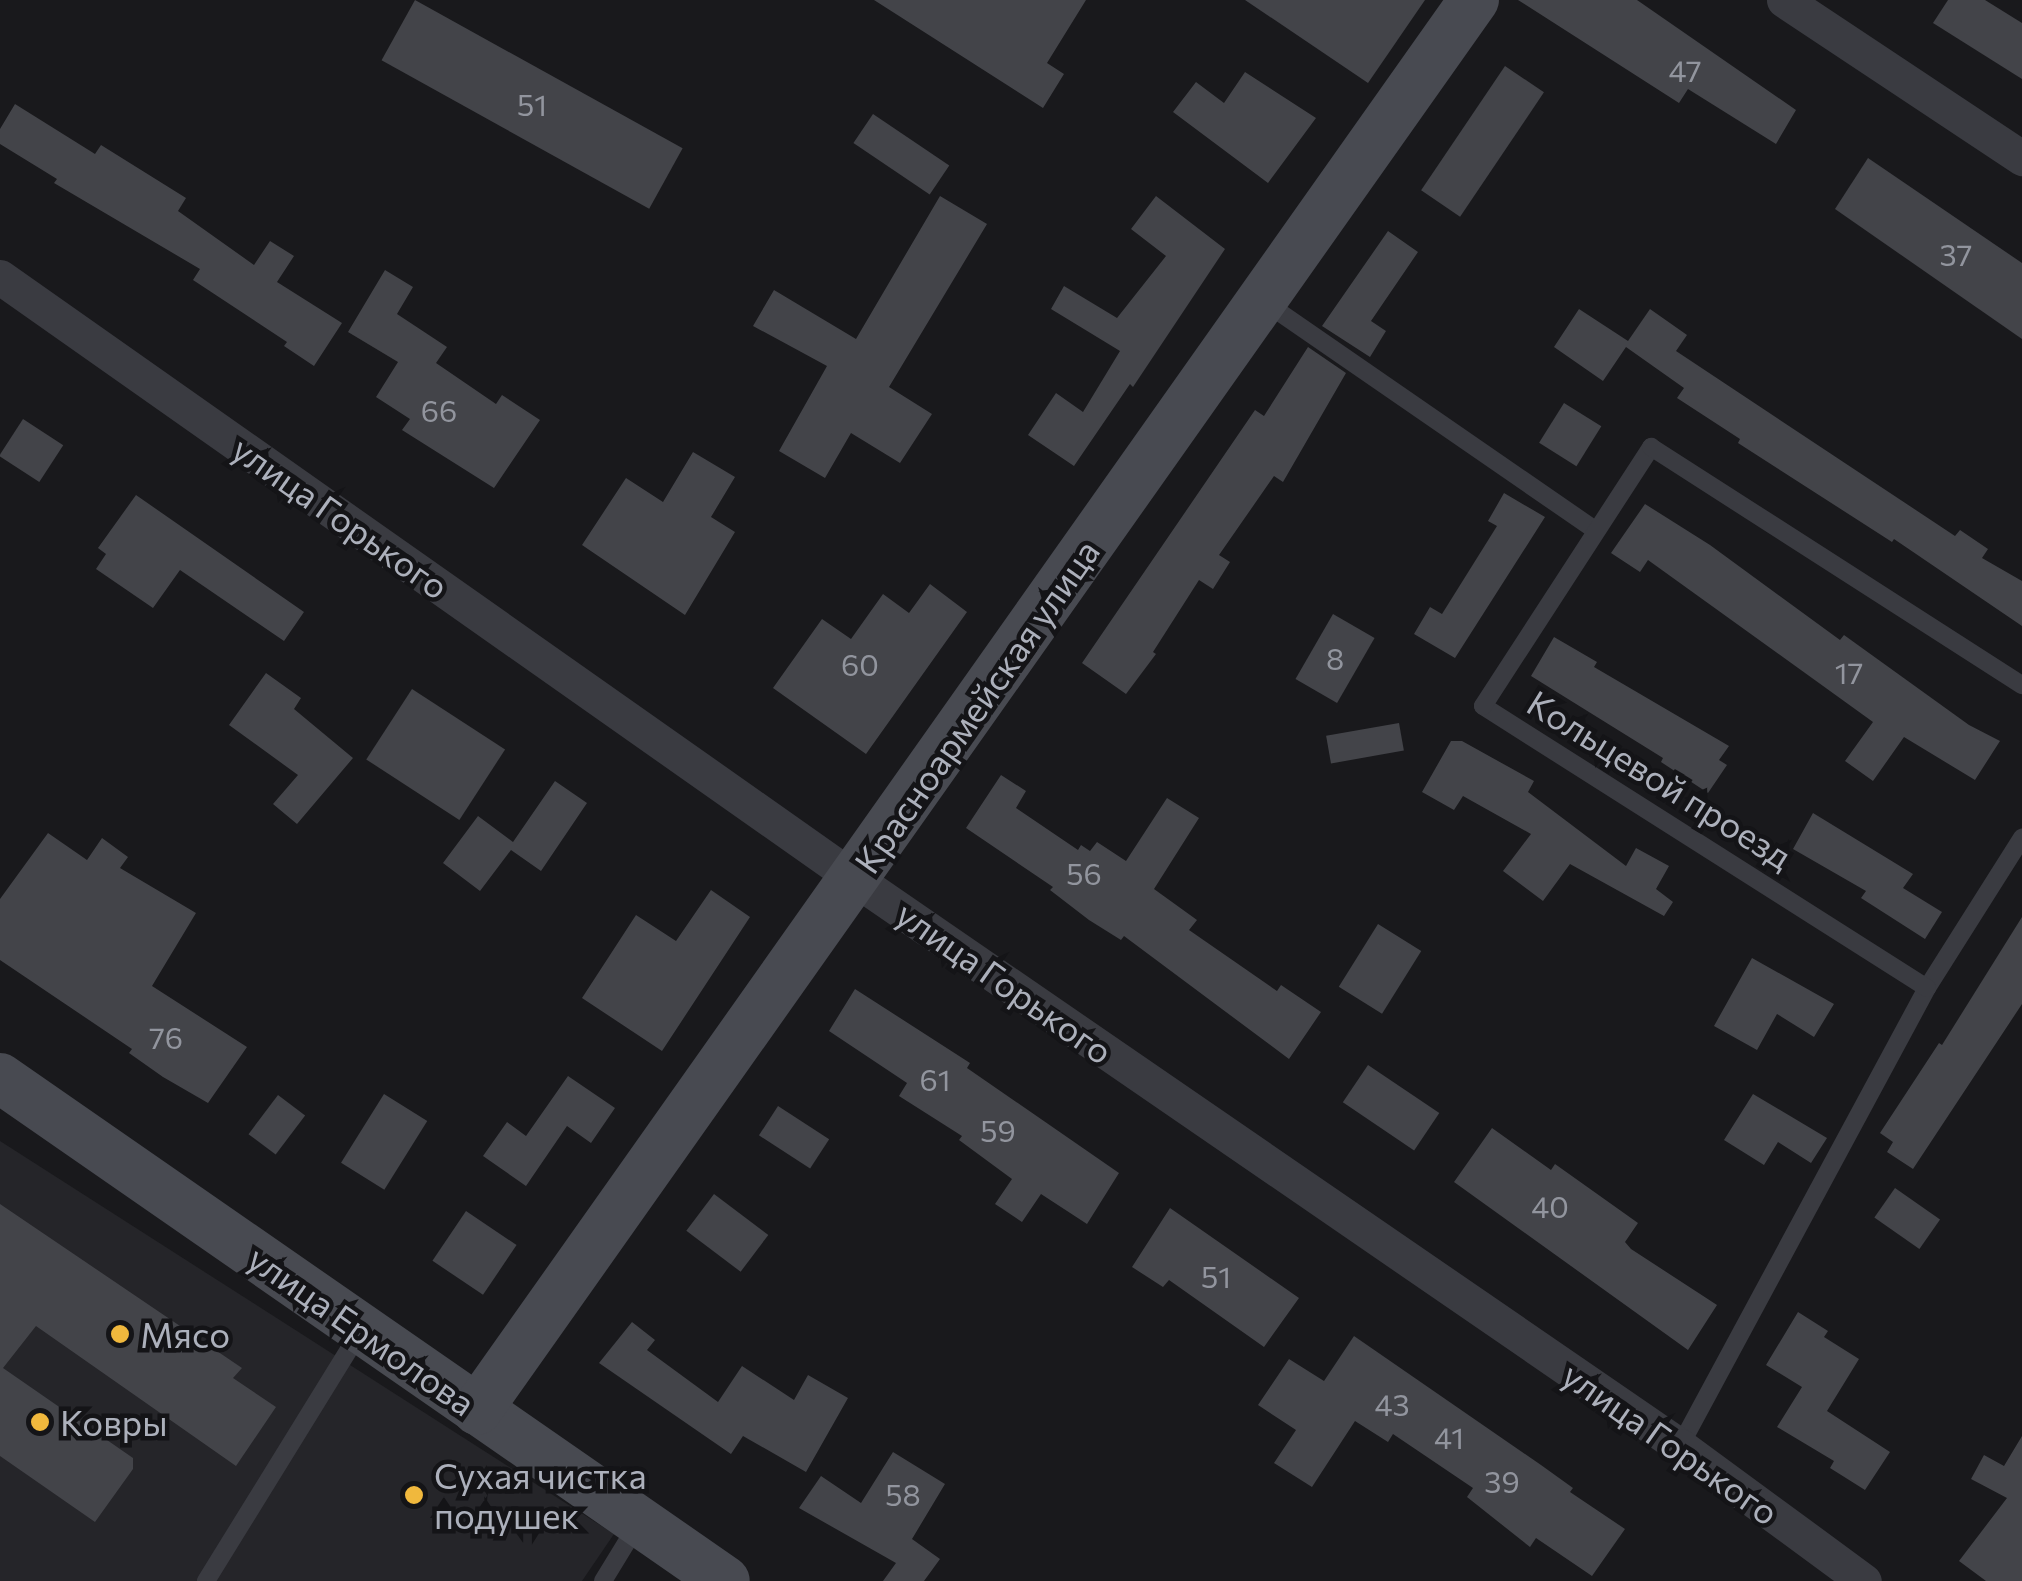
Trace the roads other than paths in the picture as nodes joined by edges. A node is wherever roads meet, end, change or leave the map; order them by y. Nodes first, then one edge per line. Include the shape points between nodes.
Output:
1 (1474, 0) edge
2 (1784, 0) edge
3 (2022, 158) edge
4 (0, 277) edge
5 (1262, 300) junction
6 (1595, 530) junction
7 (2022, 685) edge
8 (2022, 838) edge
9 (855, 879) junction
10 (1927, 988) junction
11 (0, 1078) edge
12 (361, 1330) junction
13 (477, 1410) junction
14 (1680, 1446) junction
15 (639, 1522) junction
16 (206, 1581) edge
17 (602, 1581) edge
18 (725, 1581) edge
19 (1864, 1581) edge

1 - 5 street, Красноармейская улица
2 - 3 street
4 - 9 street, улица Горького
5 - 6 lane
5 - 9 street, Красноармейская улица
6 - 7 lane, Кольцевой проезд via 1651,447
6 - 10 lane, Кольцевой проезд via 1483,706
8 - 10 lane
9 - 13 street, Красноармейская улица
9 - 14 street, улица Горького
10 - 14 lane
11 - 12 street, улица Ермолова
12 - 13 street, улица Ермолова
12 - 16 lane
13 - 15 street, улица Ермолова
14 - 19 street, улица Горького
15 - 17 lane
15 - 18 street, улица Ермолова

